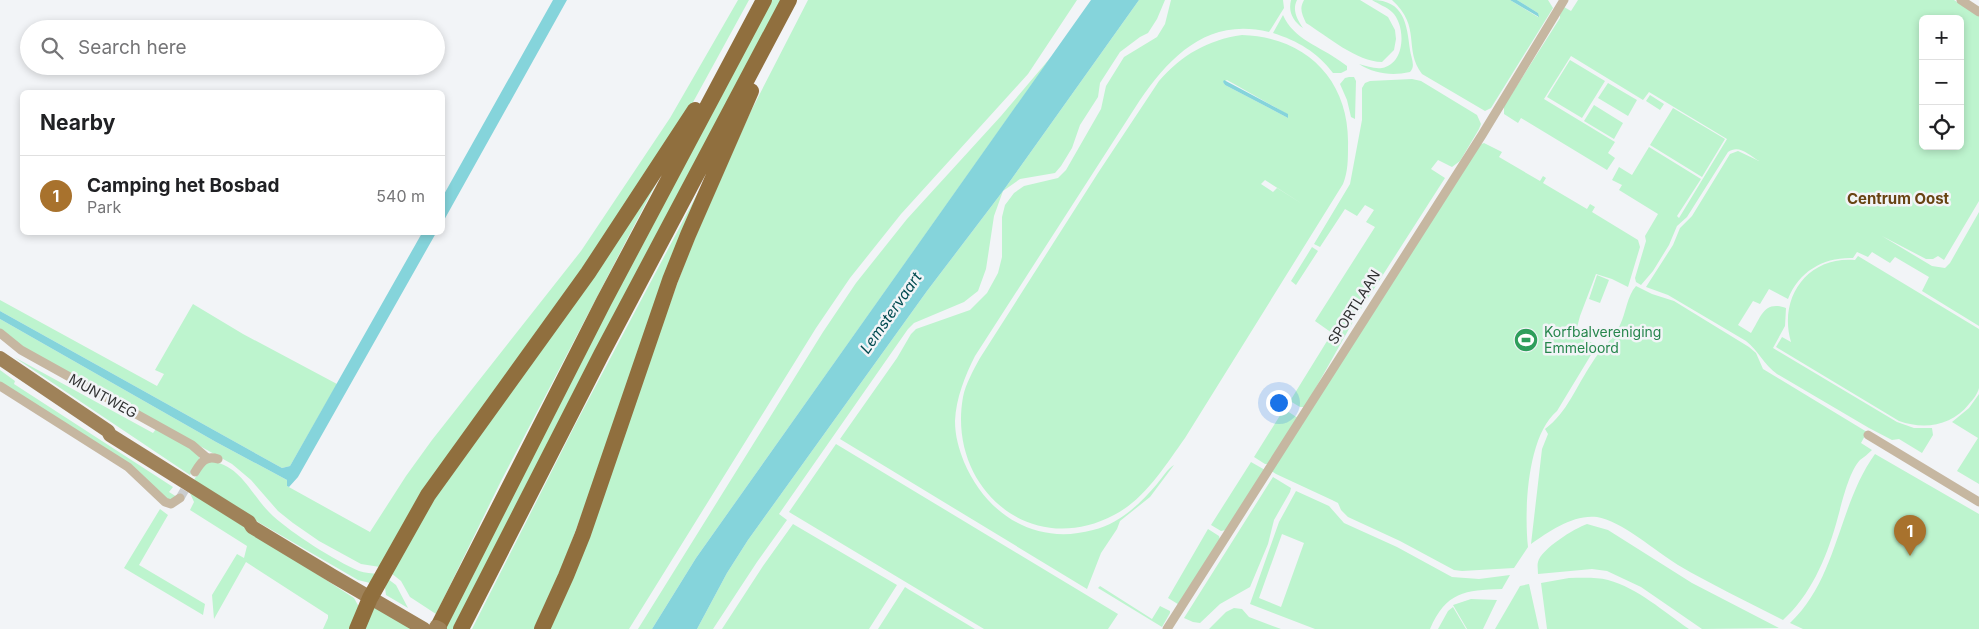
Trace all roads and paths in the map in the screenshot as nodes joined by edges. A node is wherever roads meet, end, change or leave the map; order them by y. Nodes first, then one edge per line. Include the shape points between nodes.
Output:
1 (764, 0) edge
2 (790, 0) edge
3 (1553, 0) edge
4 (1961, 0) edge
5 (1563, 3) edge
6 (1979, 12) edge
7 (736, 53) junction
8 (0, 334) edge
9 (0, 358) edge
10 (0, 367) edge
11 (0, 386) edge
12 (110, 435) junction
13 (1868, 435) dead end
14 (207, 458) junction
15 (218, 459) dead end
16 (195, 472) tunnel mouth
17 (180, 498) dead end
18 (1979, 502) edge
19 (372, 595) junction
20 (418, 623) edge
21 (357, 629) edge
22 (438, 629) edge
23 (461, 629) edge
24 (542, 629) edge
25 (1167, 629) edge

1 - 7 highway
2 - 23 highway via 606,345
2 - 24 highway via 688,235 647,344 583,534
3 - 5 street
4 - 6 street
5 - 25 street, SPORTLAAN
7 - 19 highway via 685,124 583,280 444,472
7 - 22 highway via 604,301
8 - 14 street, MUNTWEG via 21,350 192,444
9 - 12 main road, MUNTWEG
10 - 12 main road, MUNTWEG via 105,435
11 - 17 street via 128,467 165,502 171,504
12 - 19 main road, MUNTWEG
13 - 18 street
14 - 15 street
14 - 16 street
19 - 20 main road, MUNTWEG
19 - 21 highway
20 - 22 main road, MUNTWEG

